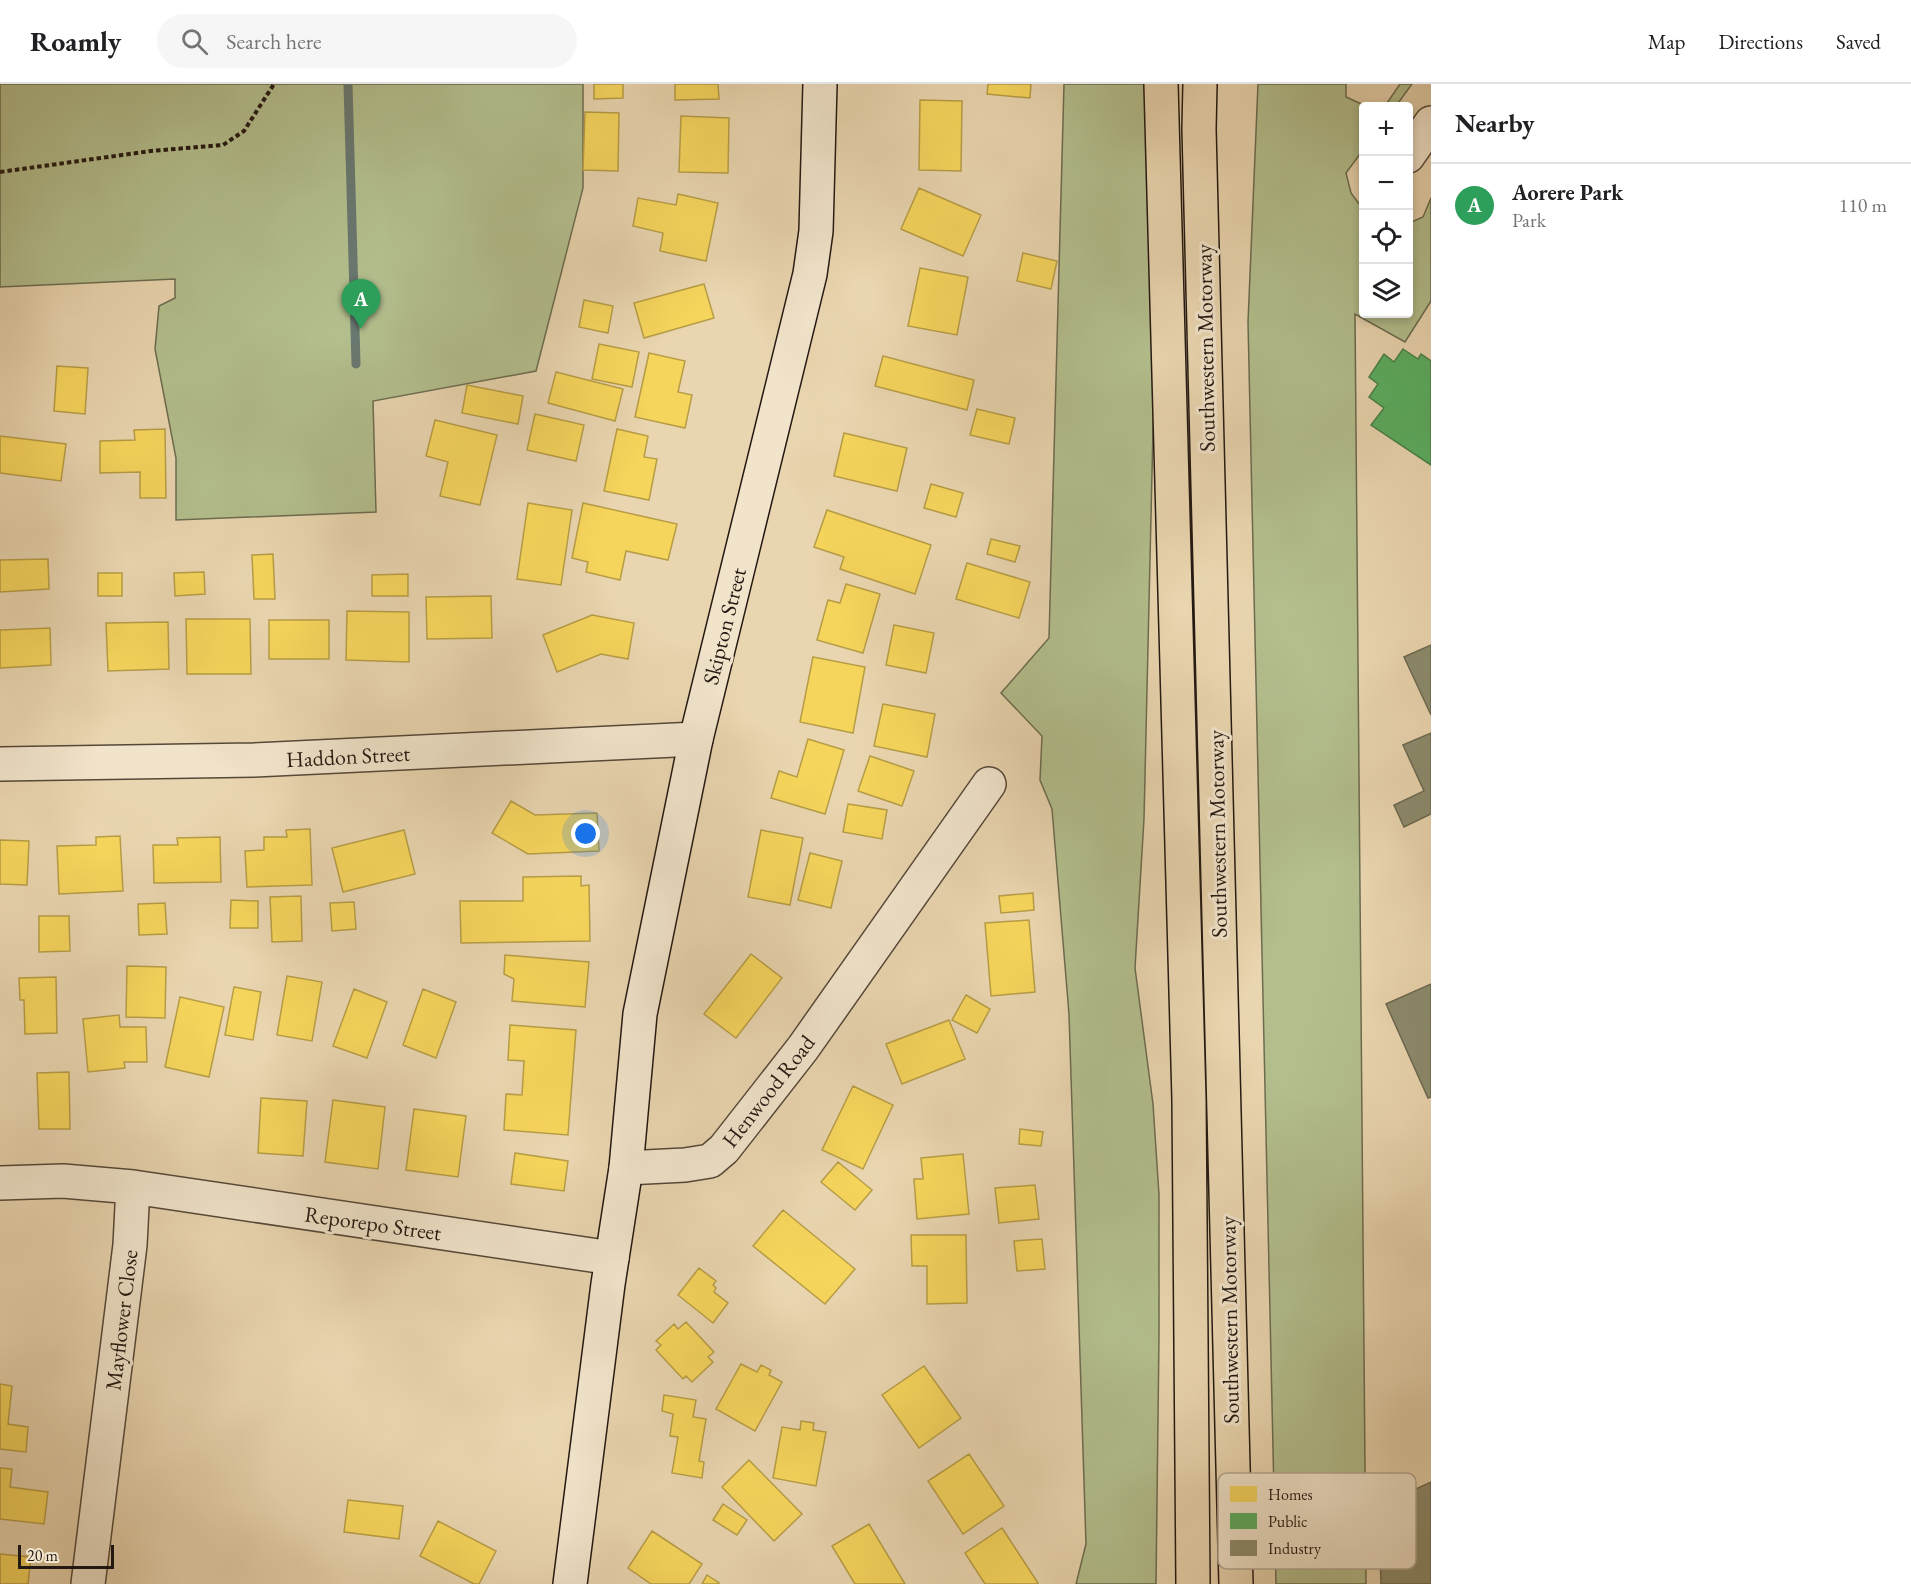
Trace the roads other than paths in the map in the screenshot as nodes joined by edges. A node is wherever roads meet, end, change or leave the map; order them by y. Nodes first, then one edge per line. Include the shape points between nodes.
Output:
1 (820, 84) edge
2 (1161, 84) edge
3 (1200, 84) edge
4 (1431, 123) edge
5 (1413, 149) edge
6 (696, 739) junction
7 (0, 764) edge
8 (989, 783) dead end
9 (626, 1168) junction
10 (0, 1183) edge
11 (133, 1187) junction
12 (612, 1258) junction
13 (1233, 1473) edge
14 (1236, 1569) edge
15 (88, 1584) edge
16 (570, 1584) edge
17 (1193, 1584) edge
18 (1236, 1584) edge

1 - 6 street, Skipton Street via 816,231 810,274
2 - 17 highway, Southwestern Motorway via 1189,1100
3 - 13 highway, Southwestern Motorway
4 - 5 street
6 - 7 street, Haddon Street via 254,760
6 - 9 street, Skipton Street via 640,1014
8 - 9 street, Henwood Road via 803,1048 724,1149 710,1161
9 - 12 street
10 - 11 street via 63,1181
11 - 12 street, Reporepo Street
11 - 15 street, Mayflower Close via 130,1245
12 - 16 street
14 - 18 highway, Southwestern Motorway

